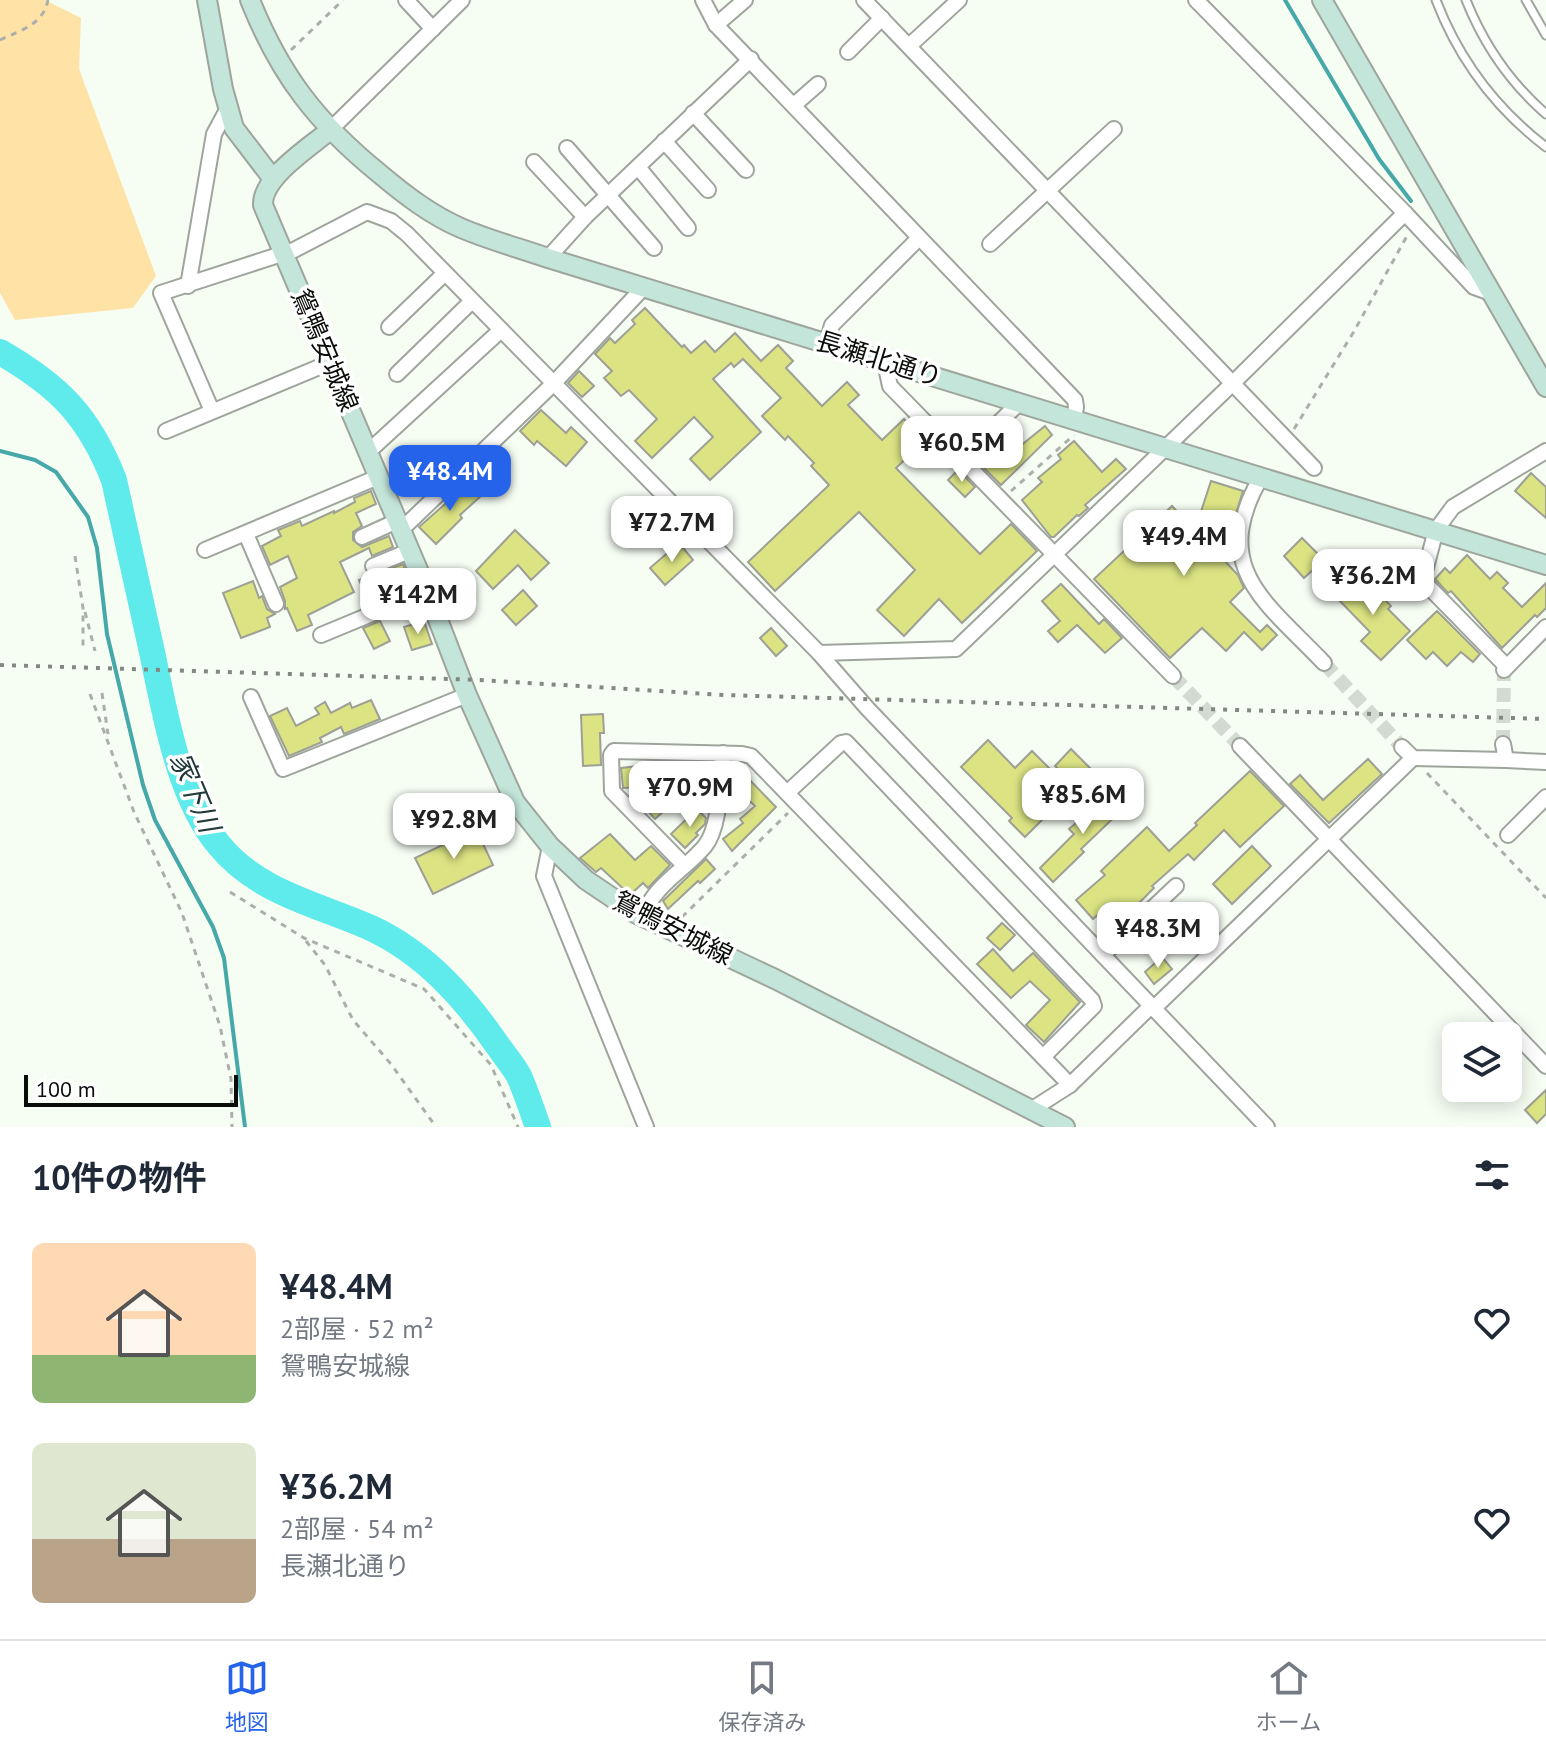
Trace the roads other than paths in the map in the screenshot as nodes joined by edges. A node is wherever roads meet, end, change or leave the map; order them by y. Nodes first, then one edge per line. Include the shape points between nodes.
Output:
1 (207, 0) edge
2 (250, 0) edge
3 (406, 0) edge
4 (462, 0) edge
5 (703, 0) edge
6 (745, 0) edge
7 (864, 0) edge
8 (959, 0) edge
9 (1196, 0) edge
10 (1322, 0) edge
11 (1436, 0) edge
12 (1466, 0) edge
13 (1526, 0) edge
14 (882, 18) junction
15 (716, 25) junction
16 (433, 29) junction
17 (1546, 35) edge
18 (909, 46) junction
19 (848, 52) dead end
20 (751, 59) junction
21 (818, 84) dead end
22 (794, 105) junction
23 (228, 108) junction
24 (693, 113) junction
25 (1546, 114) edge
26 (1114, 129) dead end
27 (330, 130) junction
28 (664, 141) junction
29 (1546, 147) edge
30 (567, 148) dead end
31 (534, 162) dead end
32 (638, 167) junction
33 (746, 170) dead end
34 (273, 179) junction
35 (1048, 189) junction
36 (708, 190) dead end
37 (609, 195) junction
38 (585, 217) junction
39 (1410, 218) junction
40 (688, 228) dead end
41 (918, 239) junction
42 (990, 244) dead end
43 (654, 248) dead end
44 (284, 252) junction
45 (548, 258) junction
46 (445, 273) junction
47 (188, 286) junction
48 (644, 287) junction
49 (1491, 293) junction
50 (472, 301) junction
51 (389, 327) dead end
52 (501, 330) junction
53 (827, 342) junction
54 (888, 362) junction
55 (329, 363) junction
56 (397, 374) dead end
57 (1234, 382) junction
58 (553, 384) junction
59 (1546, 387) edge
60 (1019, 403) junction
61 (212, 411) junction
62 (1077, 424) junction
63 (166, 431) dead end
64 (1163, 448) junction
65 (1546, 451) edge
66 (368, 452) junction
67 (962, 459) junction
68 (1314, 468) dead end
69 (378, 477) junction
70 (1261, 477) junction
71 (399, 525) junction
72 (1436, 530) junction
73 (246, 534) junction
74 (362, 537) dead end
75 (205, 550) dead end
76 (409, 551) junction
77 (1055, 556) junction
78 (1546, 565) edge
79 (373, 566) dead end
80 (427, 591) junction
81 (276, 604) dead end
82 (1546, 627) edge
83 (321, 635) dead end
84 (819, 653) junction
85 (1324, 663) tunnel mouth
86 (1173, 676) tunnel mouth
87 (467, 695) junction
88 (251, 697) dead end
89 (1503, 744) tunnel mouth
90 (1240, 746) tunnel mouth
91 (1402, 747) tunnel mouth
92 (723, 753) junction
93 (1413, 758) junction
94 (1506, 760) junction
95 (1546, 762) edge
96 (787, 793) junction
97 (1546, 797) edge
98 (1508, 835) dead end
99 (1330, 838) junction
100 (550, 846) junction
101 (684, 865) junction
102 (1176, 886) dead end
103 (642, 917) junction
104 (1103, 955) junction
105 (1152, 1007) junction
106 (1043, 1057) junction
107 (1546, 1066) edge
108 (1070, 1085) junction
109 (1035, 1118) edge
110 (646, 1127) edge
111 (1065, 1127) edge
112 (1267, 1127) edge

1 - 23 street
2 - 27 street via 296,89
3 - 16 street
4 - 16 street
5 - 15 street
6 - 15 street
7 - 14 street
8 - 18 street
9 - 39 street
10 - 49 street
11 - 29 lane via 1480,83
12 - 25 lane via 1501,66
13 - 17 lane
14 - 18 street
14 - 19 street
15 - 20 street
16 - 27 street
18 - 35 street
20 - 22 street
20 - 24 street
21 - 22 street
22 - 41 street
23 - 34 street via 234,128
23 - 47 street via 214,134
24 - 28 street
24 - 33 street
26 - 35 street
27 - 34 street
27 - 45 street, 長瀬北通り via 422,207 461,228
28 - 32 street
28 - 36 street
30 - 37 street
31 - 38 street
32 - 37 street
32 - 40 street
34 - 44 street, 鴛鴨安城線 via 264,190 263,205
35 - 42 street
35 - 57 street
37 - 38 street
37 - 43 street
38 - 45 street
39 - 49 street via 1474,287
39 - 57 street
41 - 53 street via 832,325
41 - 62 street via 1075,400
44 - 46 street via 367,212 391,221
44 - 47 street
44 - 55 street, 鴛鴨安城線
45 - 48 street, 長瀬北通り
46 - 50 street
46 - 51 street
47 - 61 street via 161,293
48 - 53 street, 長瀬北通り
48 - 58 street
49 - 59 street
50 - 52 street
50 - 56 street
52 - 58 street
52 - 66 street
53 - 54 street, 長瀬北通り
54 - 60 street, 長瀬北通り
54 - 67 street via 890,386
55 - 61 street
55 - 66 street, 鴛鴨安城線
57 - 64 street
57 - 68 street
58 - 71 street
58 - 84 street
60 - 62 street, 長瀬北通り
60 - 67 street
61 - 63 street
62 - 64 street, 長瀬北通り
64 - 70 street, 長瀬北通り
64 - 77 street
65 - 72 street via 1453,507
66 - 69 street, 鴛鴨安城線
67 - 77 street
69 - 71 street, 鴛鴨安城線
69 - 73 street
70 - 72 street, 長瀬北通り
70 - 85 street via 1240,540 1242,565 1259,595
71 - 74 street
71 - 76 street, 鴛鴨安城線
72 - 78 street, 長瀬北通り
72 - 82 street via 1424,582 1505,668
73 - 75 street
73 - 81 street
76 - 79 street
76 - 80 street, 鴛鴨安城線
77 - 84 street via 956,649
77 - 86 street
80 - 83 street
80 - 87 street, 鴛鴨安城線
84 - 104 street
87 - 88 street via 283,769
87 - 100 street, 鴛鴨安城線 via 515,802
89 - 94 street
90 - 99 street
91 - 93 street
92 - 96 street via 751,756
92 - 101 street via 717,815 707,844
92 - 101 street via 621,750 611,755 612,791
93 - 94 street
93 - 99 street
94 - 95 street
96 - 106 street
96 - 106 street via 846,742 1092,1000 1094,1006
97 - 98 street
99 - 105 street
99 - 107 street
100 - 103 street, 鴛鴨安城線 via 586,880
100 - 110 street via 544,876
101 - 103 street via 662,885
102 - 104 street
103 - 109 street, 鴛鴨安城線 via 775,979
104 - 105 street
105 - 108 street
105 - 112 street
106 - 108 street
108 - 109 street
109 - 111 street, 鴛鴨安城線

